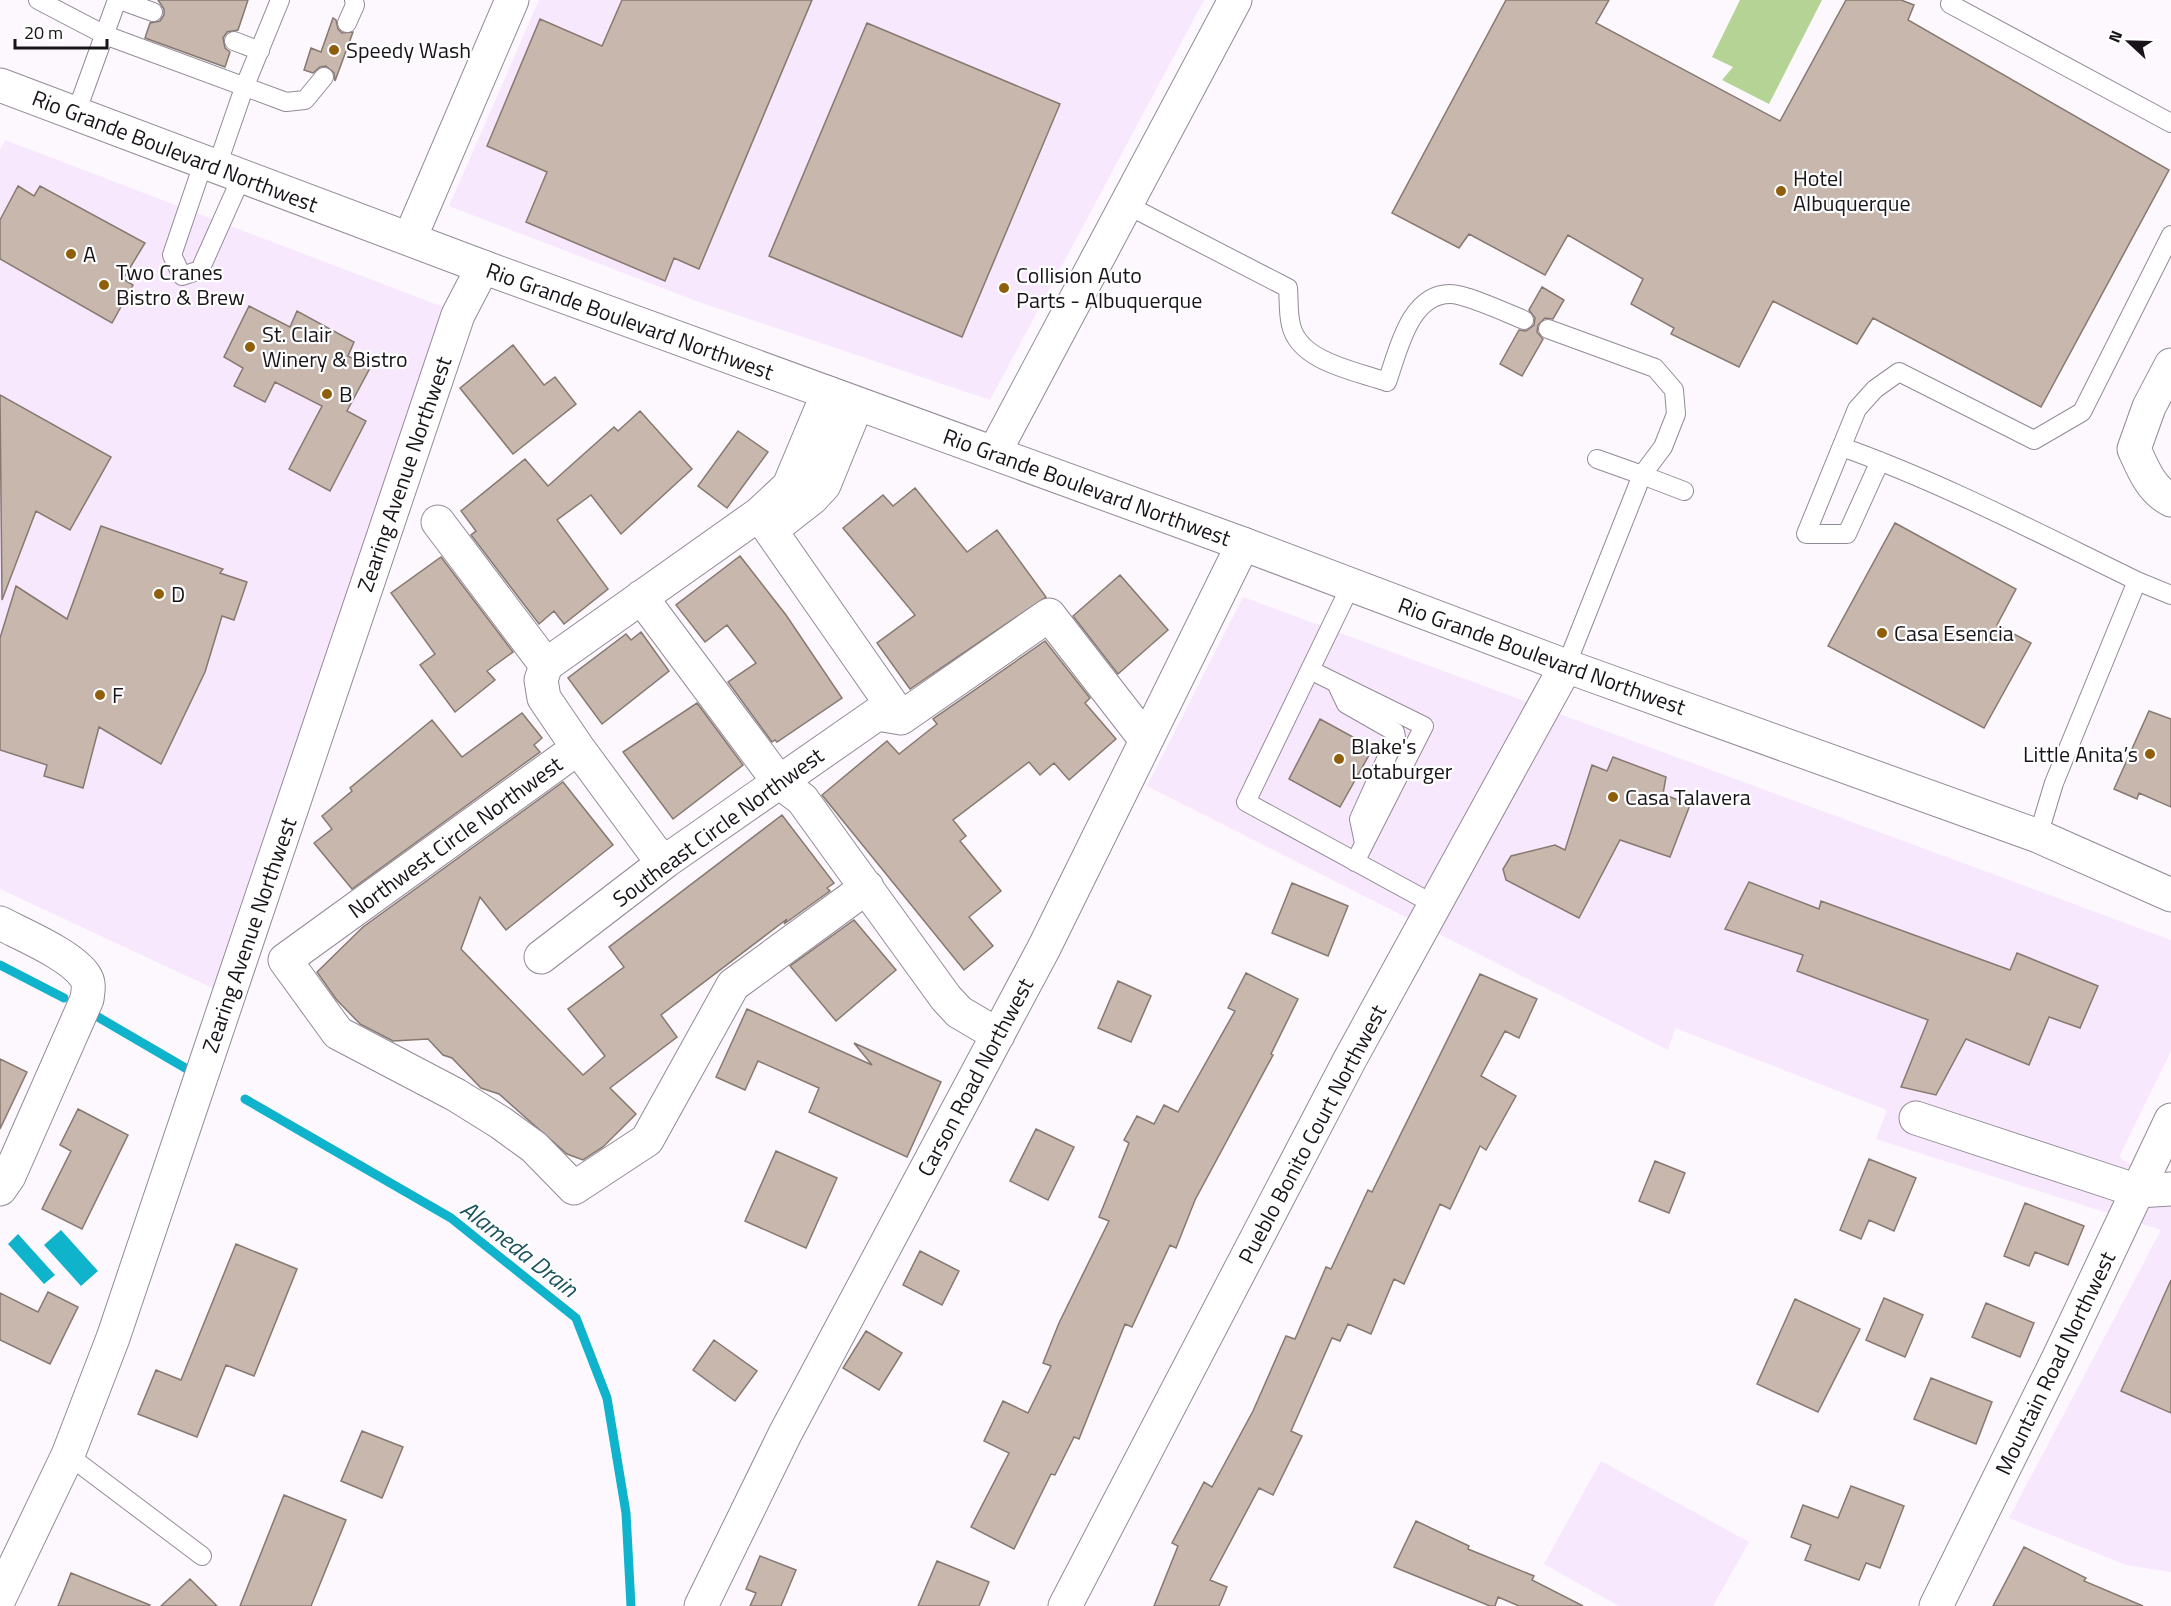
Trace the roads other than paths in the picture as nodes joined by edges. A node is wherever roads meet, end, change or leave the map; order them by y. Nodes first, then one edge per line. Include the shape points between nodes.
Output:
1 (38, 0) edge
2 (118, 0) edge
3 (280, 0) edge
4 (354, 0) edge
5 (512, 0) edge
6 (1235, 0) edge
7 (1952, 0) edge
8 (153, 12) dead end
9 (347, 23) dead end
10 (105, 35) junction
11 (234, 41) dead end
12 (260, 51) junction
13 (324, 77) dead end
14 (244, 88) junction
15 (2, 91) edge
16 (76, 113) junction
17 (2171, 123) edge
18 (221, 168) junction
19 (1127, 205) junction
20 (2171, 235) edge
21 (410, 238) junction
22 (483, 267) junction
23 (1524, 320) dead end
24 (1548, 329) dead end
25 (2171, 365) edge
26 (843, 399) junction
27 (1842, 447) junction
28 (994, 453) junction
29 (1597, 459) dead end
30 (1880, 461) junction
31 (1642, 475) junction
32 (1684, 491) dead end
33 (2171, 500) edge
34 (438, 522) dead end
35 (765, 522) junction
36 (1243, 544) junction
37 (2137, 581) junction
38 (1351, 585) junction
39 (2171, 595) edge
40 (641, 597) junction
41 (546, 665) junction
42 (1566, 666) junction
43 (1310, 670) junction
44 (1336, 683) junction
45 (901, 718) junction
46 (1146, 740) junction
47 (578, 748) junction
48 (779, 782) junction
49 (2038, 836) junction
50 (1364, 843) junction
51 (666, 861) junction
52 (1355, 862) junction
53 (867, 887) junction
54 (2171, 895) edge
55 (1435, 905) junction
56 (0, 922) edge
57 (541, 957) dead end
58 (998, 1035) junction
59 (1916, 1118) dead end
60 (2171, 1120) edge
61 (0, 1189) edge
62 (2171, 1189) edge
63 (2138, 1191) junction
64 (68, 1455) junction
65 (12, 1543) edge
66 (202, 1556) dead end
67 (0, 1597) edge
68 (701, 1606) edge
69 (1065, 1606) edge
70 (1936, 1606) edge

1 - 10 lane
2 - 8 lane
2 - 10 lane
3 - 12 lane
4 - 9 lane
5 - 21 street
6 - 19 street
7 - 17 lane via 1950,4
10 - 14 lane
10 - 16 lane
11 - 12 lane
12 - 14 lane
13 - 14 lane via 305,100 286,102
14 - 18 lane
15 - 16 street, Rio Grande Boulevard Northwest
16 - 18 street, Rio Grande Boulevard Northwest
18 - 18 lane via 172,255 182,276 200,270
18 - 21 street, Rio Grande Boulevard Northwest
19 - 23 lane via 1288,288 1291,326 1300,344 1318,357 1387,382 1408,326 1419,308 1434,297 1451,294
19 - 28 street
20 - 27 lane via 2082,412 2034,440 1899,372 1875,389 1857,409
21 - 22 street, Rio Grande Boulevard Northwest
22 - 26 street, Rio Grande Boulevard Northwest
22 - 64 street, Zearing Avenue Northwest via 458,315 117,1327
24 - 31 lane via 1655,368 1674,390 1676,414 1663,447
25 - 33 street via 2149,407 2134,449 2146,476
26 - 28 street, Rio Grande Boulevard Northwest
26 - 35 street via 824,485 812,498
27 - 30 lane
27 - 30 lane via 1806,534 1847,534
28 - 36 street, Rio Grande Boulevard Northwest
29 - 31 lane
30 - 37 lane
31 - 32 lane
31 - 42 lane
34 - 41 street
35 - 40 street
35 - 45 street
36 - 38 street, Rio Grande Boulevard Northwest
36 - 46 street, Carson Road Northwest
37 - 39 lane
37 - 49 lane via 2054,783
38 - 42 street, Rio Grande Boulevard Northwest
38 - 43 lane
40 - 41 street
40 - 48 street
41 - 47 street, Northwest Circle Northwest via 541,680 544,698
42 - 49 street, Rio Grande Boulevard Northwest
42 - 55 street, Pueblo Bonito Court Northwest
43 - 44 lane
43 - 52 lane via 1246,802
44 - 50 lane via 1346,704 1395,732 1396,737 1359,819
44 - 50 lane via 1424,726
45 - 46 street via 1049,615
45 - 48 street, Southeast Circle Northwest via 877,714
46 - 58 street, Carson Road Northwest
47 - 51 street via 653,850
47 - 53 street, Northwest Circle Northwest via 285,960 338,1033 501,1123 534,1148 574,1188 647,1140 733,985
48 - 51 street, Southeast Circle Northwest
48 - 53 street via 802,799
49 - 54 street, Rio Grande Boulevard Northwest
50 - 52 lane
51 - 57 street, Southeast Circle Northwest
52 - 55 lane
53 - 58 street via 959,1012
55 - 69 street, Pueblo Bonito Court Northwest
56 - 61 street via 63,958 86,976 89,985 82,1010
58 - 68 street, Carson Road Northwest via 784,1434
59 - 63 street
60 - 63 street, Mountain Road Northwest
62 - 63 street
63 - 70 street, Mountain Road Northwest
64 - 65 street, Zearing Avenue Northwest
64 - 66 lane
65 - 67 street, Zearing Avenue Northwest

